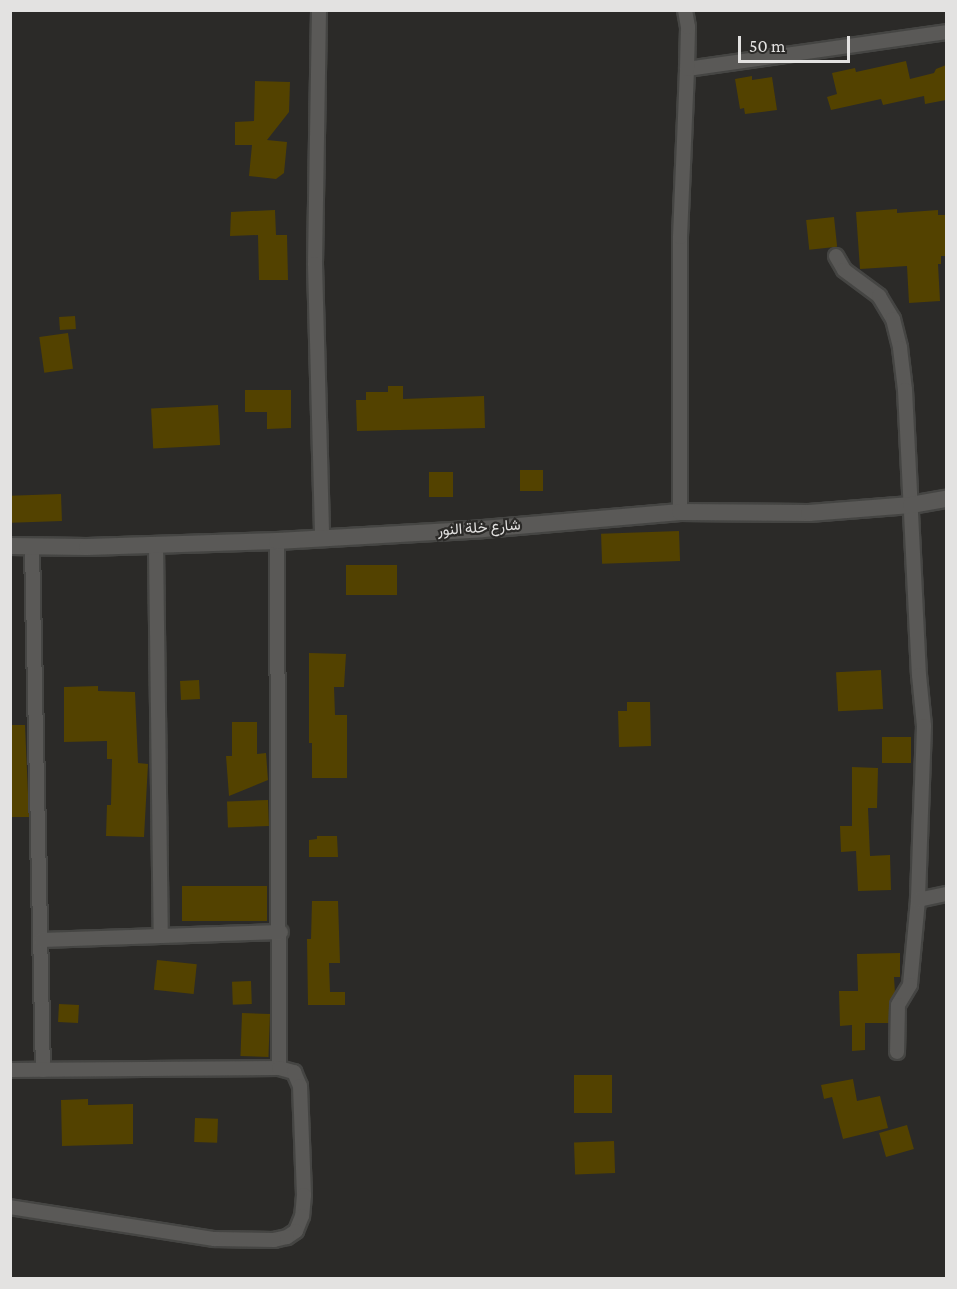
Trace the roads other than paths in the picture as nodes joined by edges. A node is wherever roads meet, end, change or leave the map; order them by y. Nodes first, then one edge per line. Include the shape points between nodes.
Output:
1 (319, 10) edge
2 (685, 10) edge
3 (946, 32) edge
4 (687, 69) junction
5 (836, 256) dead end
6 (946, 499) edge
7 (911, 505) junction
8 (680, 512) junction
9 (322, 538) junction
10 (277, 541) junction
11 (10, 546) edge
12 (156, 546) junction
13 (32, 547) junction
14 (946, 894) edge
15 (918, 900) junction
16 (281, 932) junction
17 (161, 935) junction
18 (42, 940) junction
19 (897, 1052) dead end
20 (279, 1068) junction
21 (10, 1070) edge
22 (43, 1070) junction
23 (10, 1207) edge

1 - 9 street via 315,264
2 - 4 street
3 - 4 street
4 - 8 street via 680,237
5 - 7 street via 844,270 879,296 893,319 906,390
6 - 7 street, شارع خلة النور
7 - 8 street, شارع خلة النور via 809,513
7 - 15 street via 924,726
8 - 9 street, شارع خلة النور
9 - 10 street, شارع خلة النور
10 - 12 street, شارع خلة النور
10 - 16 street
11 - 13 street, شارع خلة النور
12 - 13 street, شارع خلة النور
12 - 17 street
13 - 18 street
14 - 15 street
15 - 19 street via 910,985 898,1005
16 - 17 street
16 - 20 street
17 - 18 street
18 - 22 street
20 - 22 street
20 - 23 street via 294,1072 300,1086 304,1208 300,1225 287,1237 214,1239
21 - 22 street

